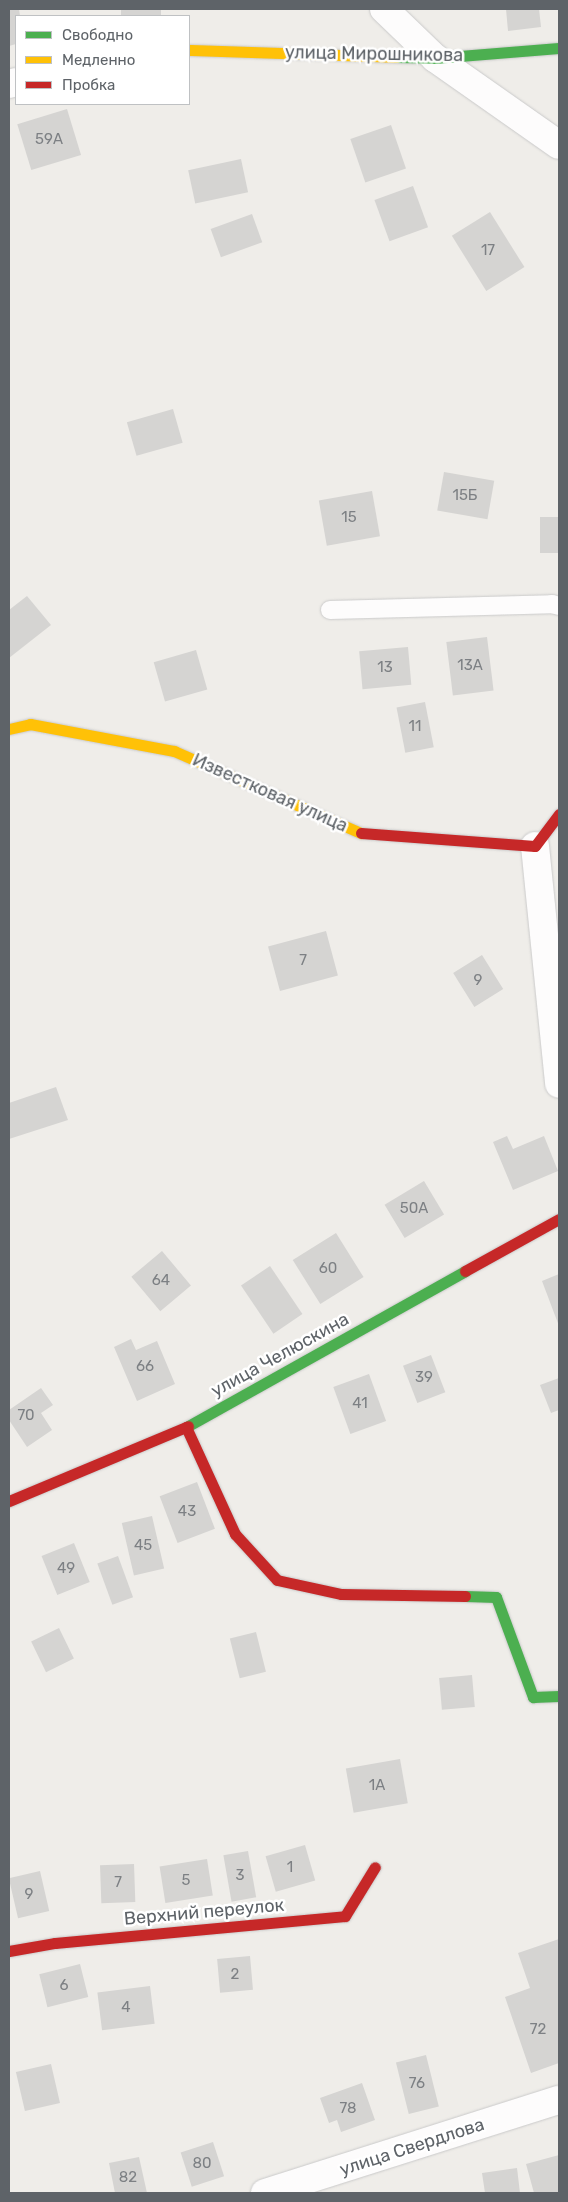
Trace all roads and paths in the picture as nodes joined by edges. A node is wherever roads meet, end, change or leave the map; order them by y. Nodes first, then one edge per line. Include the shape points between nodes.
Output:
1 (384, 9) edge
2 (559, 48) edge
3 (190, 50) edge
4 (435, 58) junction
5 (559, 145) edge
6 (559, 606) edge
7 (330, 610) dead end
8 (9, 729) edge
9 (559, 814) edge
10 (534, 846) junction
11 (559, 1084) edge
12 (559, 1219) edge
13 (186, 1427) junction
14 (9, 1501) edge
15 (559, 1696) edge
16 (375, 1867) dead end
17 (9, 1951) edge
18 (559, 2100) edge
19 (264, 2193) edge

1 - 4 street
2 - 4 street, улица Мирошникова
3 - 4 street, улица Мирошникова
4 - 5 street
6 - 7 lane
8 - 10 street, Известковая улица via 30,724 174,750 364,835
9 - 10 street
10 - 11 street
12 - 13 street, улица Челюскина
13 - 14 street, улица Челюскина
13 - 15 street via 235,1534 277,1580 341,1594 496,1597 532,1697
16 - 17 street, Верхний переулок via 345,1916 55,1943
18 - 19 street, улица Свердлова

